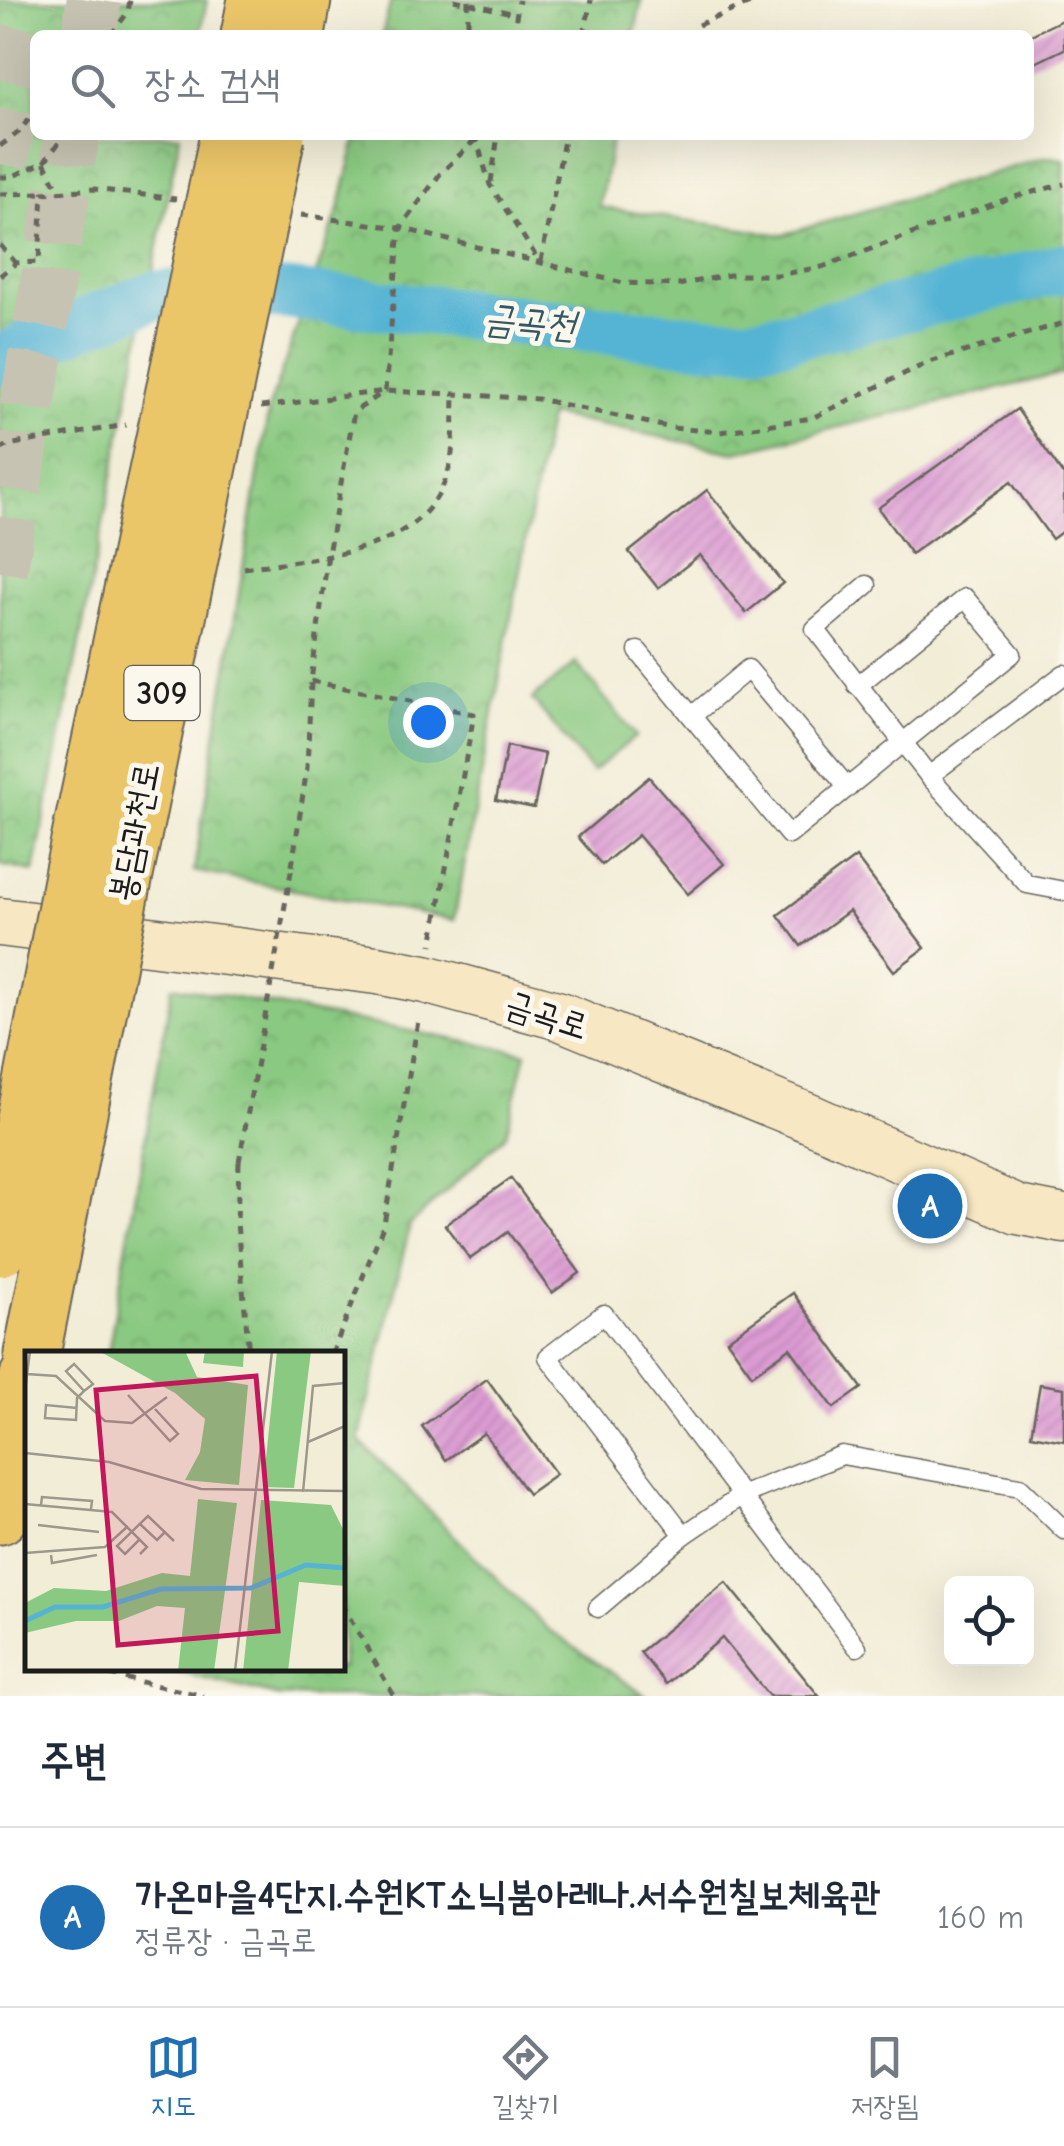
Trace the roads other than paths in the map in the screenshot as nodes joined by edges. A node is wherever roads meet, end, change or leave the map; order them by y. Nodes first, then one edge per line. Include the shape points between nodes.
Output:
1 (256, 0) edge
2 (304, 0) edge
3 (250, 30) edge
4 (297, 30) edge
5 (227, 140) edge
6 (276, 140) edge
7 (867, 586) dead end
8 (638, 651) dead end
9 (1064, 674) edge
10 (857, 686) junction
11 (692, 716) junction
12 (904, 742) junction
13 (929, 776) junction
14 (848, 788) junction
15 (1064, 891) edge
16 (0, 922) edge
17 (1064, 1219) edge
18 (17, 1249) edge
19 (32, 1351) edge
20 (25, 1391) edge
21 (743, 1495) junction
22 (0, 1516) edge
23 (1064, 1530) edge
24 (684, 1535) junction
25 (598, 1608) dead end
26 (857, 1647) dead end

1 - 3 highway
2 - 4 highway
5 - 18 highway, 봉담과천로 / 309, bridge via 73,870
6 - 18 highway, 봉담과천로 / 309, bridge via 127,866
7 - 10 lane via 815,629
8 - 11 lane
9 - 13 lane
10 - 12 lane
10 - 12 lane via 966,598 1012,654
11 - 14 lane via 748,669
11 - 14 lane via 789,836
12 - 13 lane
12 - 14 lane
13 - 15 lane via 1026,884
16 - 17 main road, 금곡로 via 426,979 560,1016 1018,1210
18 - 19 highway, 봉담과천로 / 309
20 - 22 highway
21 - 23 lane via 842,1455 1020,1487
21 - 24 lane
21 - 24 lane via 604,1314 548,1357
21 - 26 lane
24 - 25 lane

